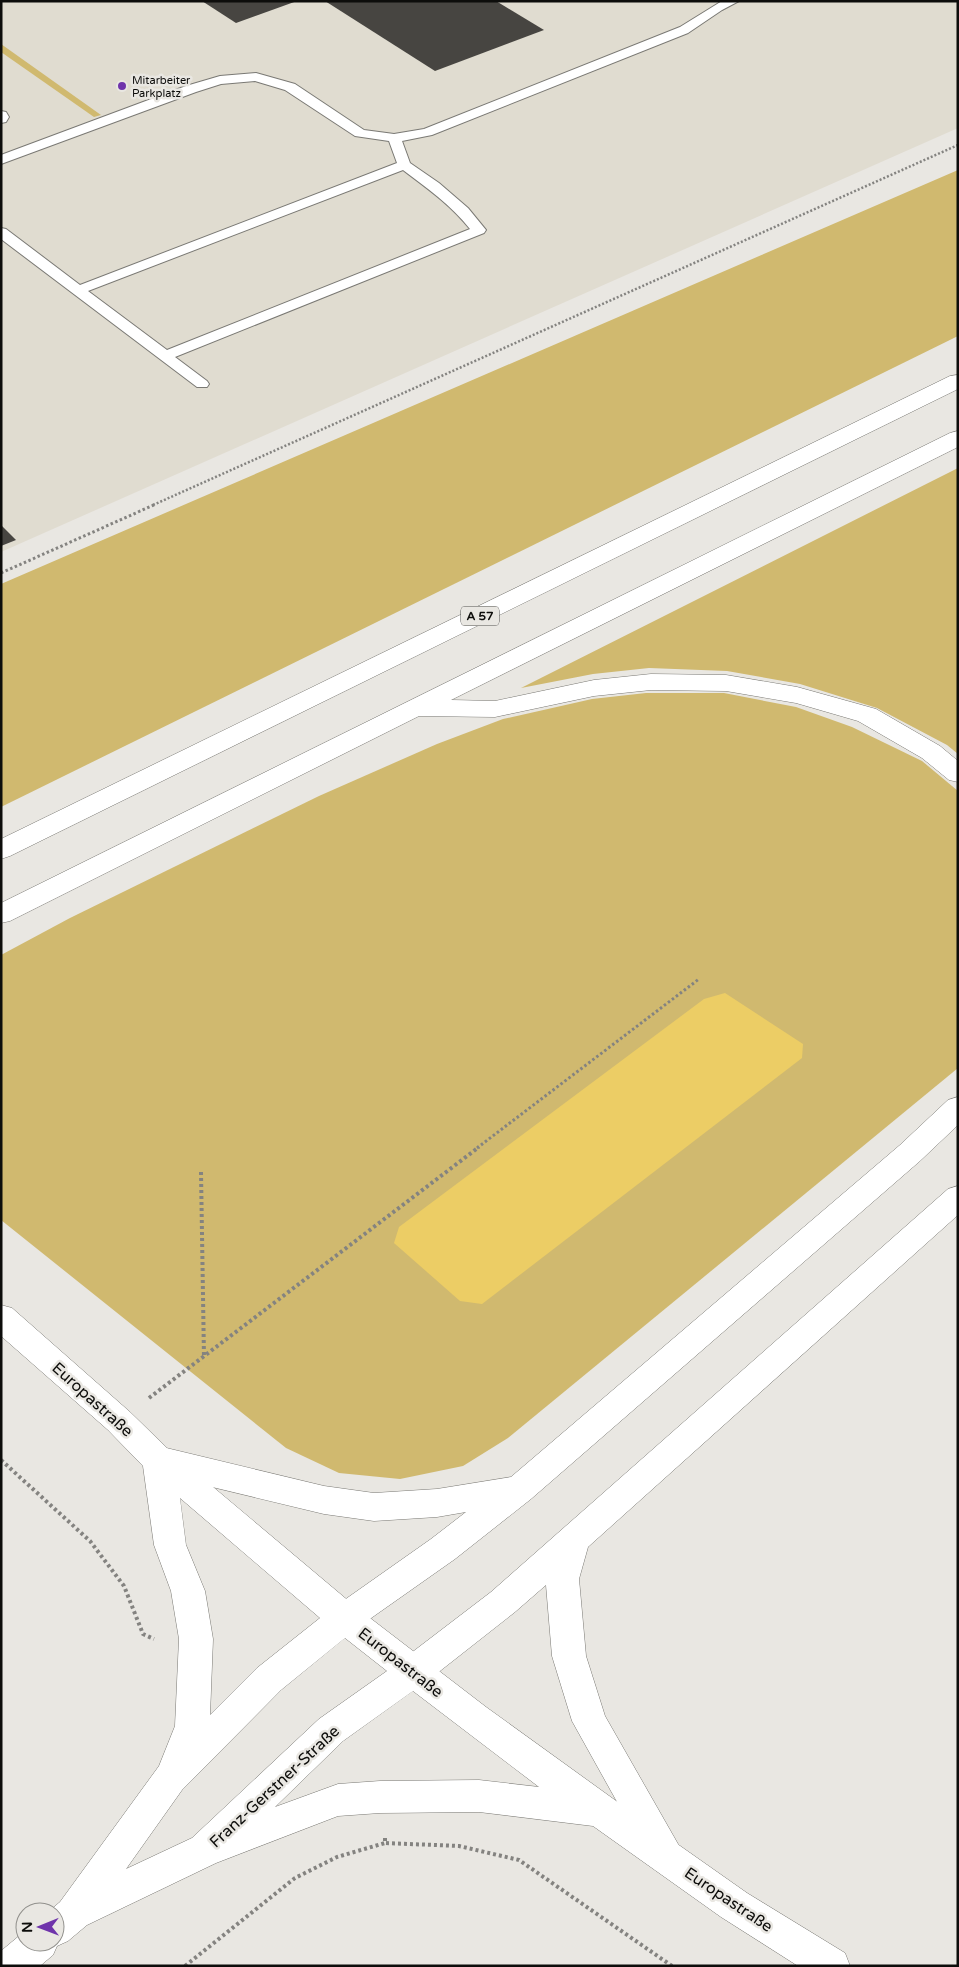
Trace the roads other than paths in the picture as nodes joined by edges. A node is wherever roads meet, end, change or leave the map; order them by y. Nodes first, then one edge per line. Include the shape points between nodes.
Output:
1 (733, 1) edge
2 (1, 115) edge
3 (1, 119) edge
4 (394, 138) junction
5 (1, 160) edge
6 (404, 165) junction
7 (1, 232) edge
8 (79, 290) junction
9 (165, 356) junction
10 (958, 382) edge
11 (202, 384) dead end
12 (958, 438) edge
13 (417, 708) junction
14 (958, 774) edge
15 (1, 850) edge
16 (1, 914) edge
17 (958, 1108) edge
18 (958, 1197) edge
19 (1, 1316) edge
20 (158, 1460) junction
21 (520, 1489) junction
22 (574, 1540) junction
23 (345, 1618) junction
24 (414, 1671) junction
25 (170, 1779) junction
26 (599, 1810) junction
27 (205, 1850) junction
28 (668, 1858) junction
29 (65, 1921) edge
30 (65, 1921) edge
31 (28, 1952) edge
32 (12, 1966) edge
33 (832, 1966) edge

1 - 4 lane via 684,30 427,132
2 - 3 lane
4 - 5 lane via 360,133 290,87 256,77 220,80 191,89
4 - 6 lane
6 - 8 lane
6 - 9 lane via 463,211 479,230
7 - 8 lane
8 - 9 lane
9 - 11 lane
10 - 15 main road, A 57
12 - 13 main road
13 - 14 main road via 495,709 594,688 651,682 726,683 797,695 867,715 931,752
13 - 16 main road
17 - 21 main road, Franz-Gerstner-Straße
18 - 22 main road, Franz-Gerstner-Straße
19 - 20 main road, Europastraße
20 - 21 main road via 324,1500 374,1507 437,1503
20 - 23 main road, Europastraße
20 - 25 main road via 170,1545 188,1591 196,1639 192,1726
21 - 23 main road, Franz-Gerstner-Straße via 443,1549
22 - 24 main road, Franz-Gerstner-Straße via 503,1602
22 - 28 main road via 562,1578 569,1656 589,1721
23 - 24 main road, Europastraße
23 - 25 main road, Franz-Gerstner-Straße via 270,1679
24 - 26 main road, Europastraße
24 - 27 main road, Franz-Gerstner-Straße via 330,1730
25 - 29 main road, Franz-Gerstner-Straße
26 - 27 main road via 479,1796 338,1800
26 - 28 main road, Europastraße
27 - 30 main road, Franz-Gerstner-Straße
28 - 33 main road, Europastraße via 734,1905
31 - 32 main road

